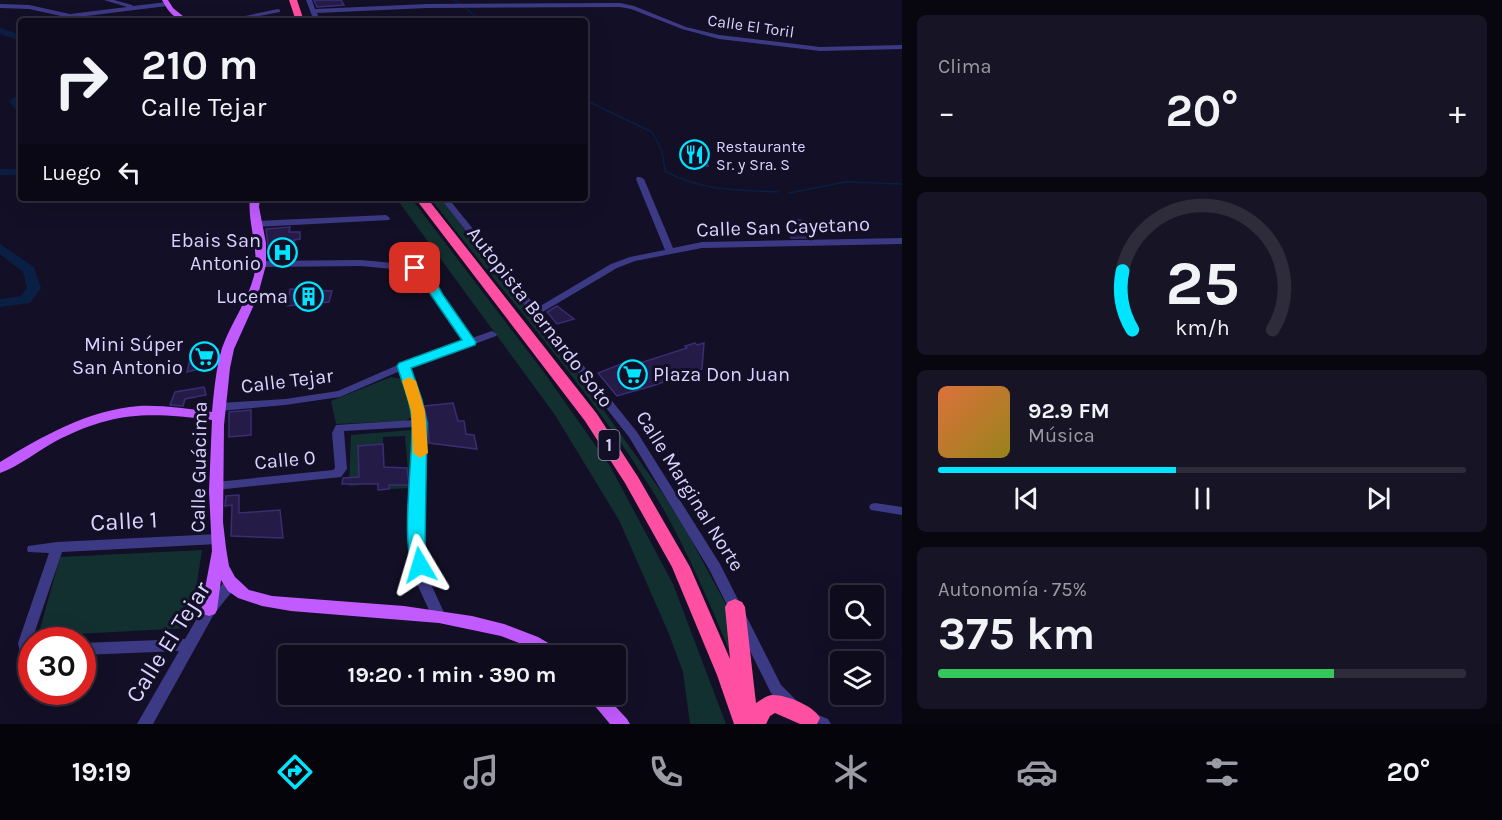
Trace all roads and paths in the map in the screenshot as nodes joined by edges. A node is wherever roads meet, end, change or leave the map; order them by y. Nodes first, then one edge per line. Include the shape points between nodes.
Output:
1 (107, 0) edge
2 (293, 0) edge
3 (309, 0) edge
4 (166, 2) edge
5 (0, 6) edge
6 (139, 7) junction
7 (278, 11) dead end
8 (313, 11) junction
9 (182, 18) edge
10 (240, 18) edge
11 (299, 18) edge
12 (316, 18) edge
13 (902, 47) edge
14 (640, 180) dead end
15 (255, 201) edge
16 (423, 201) edge
17 (446, 201) edge
18 (386, 218) dead end
19 (256, 224) junction
20 (902, 241) edge
21 (670, 251) junction
22 (262, 264) junction
23 (536, 312) junction
24 (492, 334) dead end
25 (470, 342) junction
26 (404, 366) junction
27 (220, 412) junction
28 (420, 423) junction
29 (0, 468) edge
30 (216, 486) junction
31 (875, 507) dead end
32 (902, 511) edge
33 (218, 543) junction
34 (57, 547) junction
35 (33, 549) dead end
36 (231, 584) junction
37 (735, 607) junction
38 (209, 609) junction
39 (440, 617) junction
40 (30, 627) edge
41 (189, 645) junction
42 (540, 645) edge
43 (96, 648) edge
44 (603, 705) edge
45 (816, 721) edge
46 (145, 724) edge
47 (621, 724) edge
48 (746, 724) edge
49 (754, 724) edge

1 - 6 street
2 - 11 highway
3 - 8 street
4 - 6 street
4 - 9 main road
5 - 6 street via 29,7 70,16
7 - 10 street
8 - 12 street
8 - 13 street, Calle El Toril via 620,5 719,37 820,49
14 - 21 street
15 - 19 main road, Calle Guácima
16 - 48 highway, Autopista Bernardo Soto / 1 via 591,418 632,481 681,567
17 - 23 street, Calle Marginal Norte
18 - 19 street
19 - 22 main road, Calle Guácima
20 - 21 street, Calle San Cayetano via 711,244
21 - 23 street, Calle San Cayetano via 614,266
22 - 25 street via 361,263 415,268 427,276
22 - 27 main road, Calle Guácima via 229,349
23 - 37 street, Calle Marginal Norte via 633,435 689,522
24 - 25 street, Calle Tejar
25 - 26 street, Calle Tejar
26 - 27 street, Calle Tejar via 331,396
26 - 28 street
27 - 29 main road via 142,410 111,414 58,434
27 - 30 main road, Calle Guácima
28 - 30 street, Calle 0 via 340,428 341,469 337,474
28 - 39 street via 417,544 424,584
30 - 33 main road, Calle Guácima
31 - 32 street
33 - 34 street, Calle 1
33 - 36 main road, Calle Guácima
33 - 38 main road
34 - 35 street, Calle 1
34 - 40 street
36 - 38 street, Calle El Tejar
36 - 39 main road via 244,594 282,603
37 - 45 street, Calle Marginal Norte via 776,689
37 - 48 highway
38 - 41 street, Calle El Tejar
39 - 42 main road via 508,630
41 - 43 street
41 - 46 street, Calle El Tejar
44 - 47 main road
45 - 49 highway via 772,704 762,710

